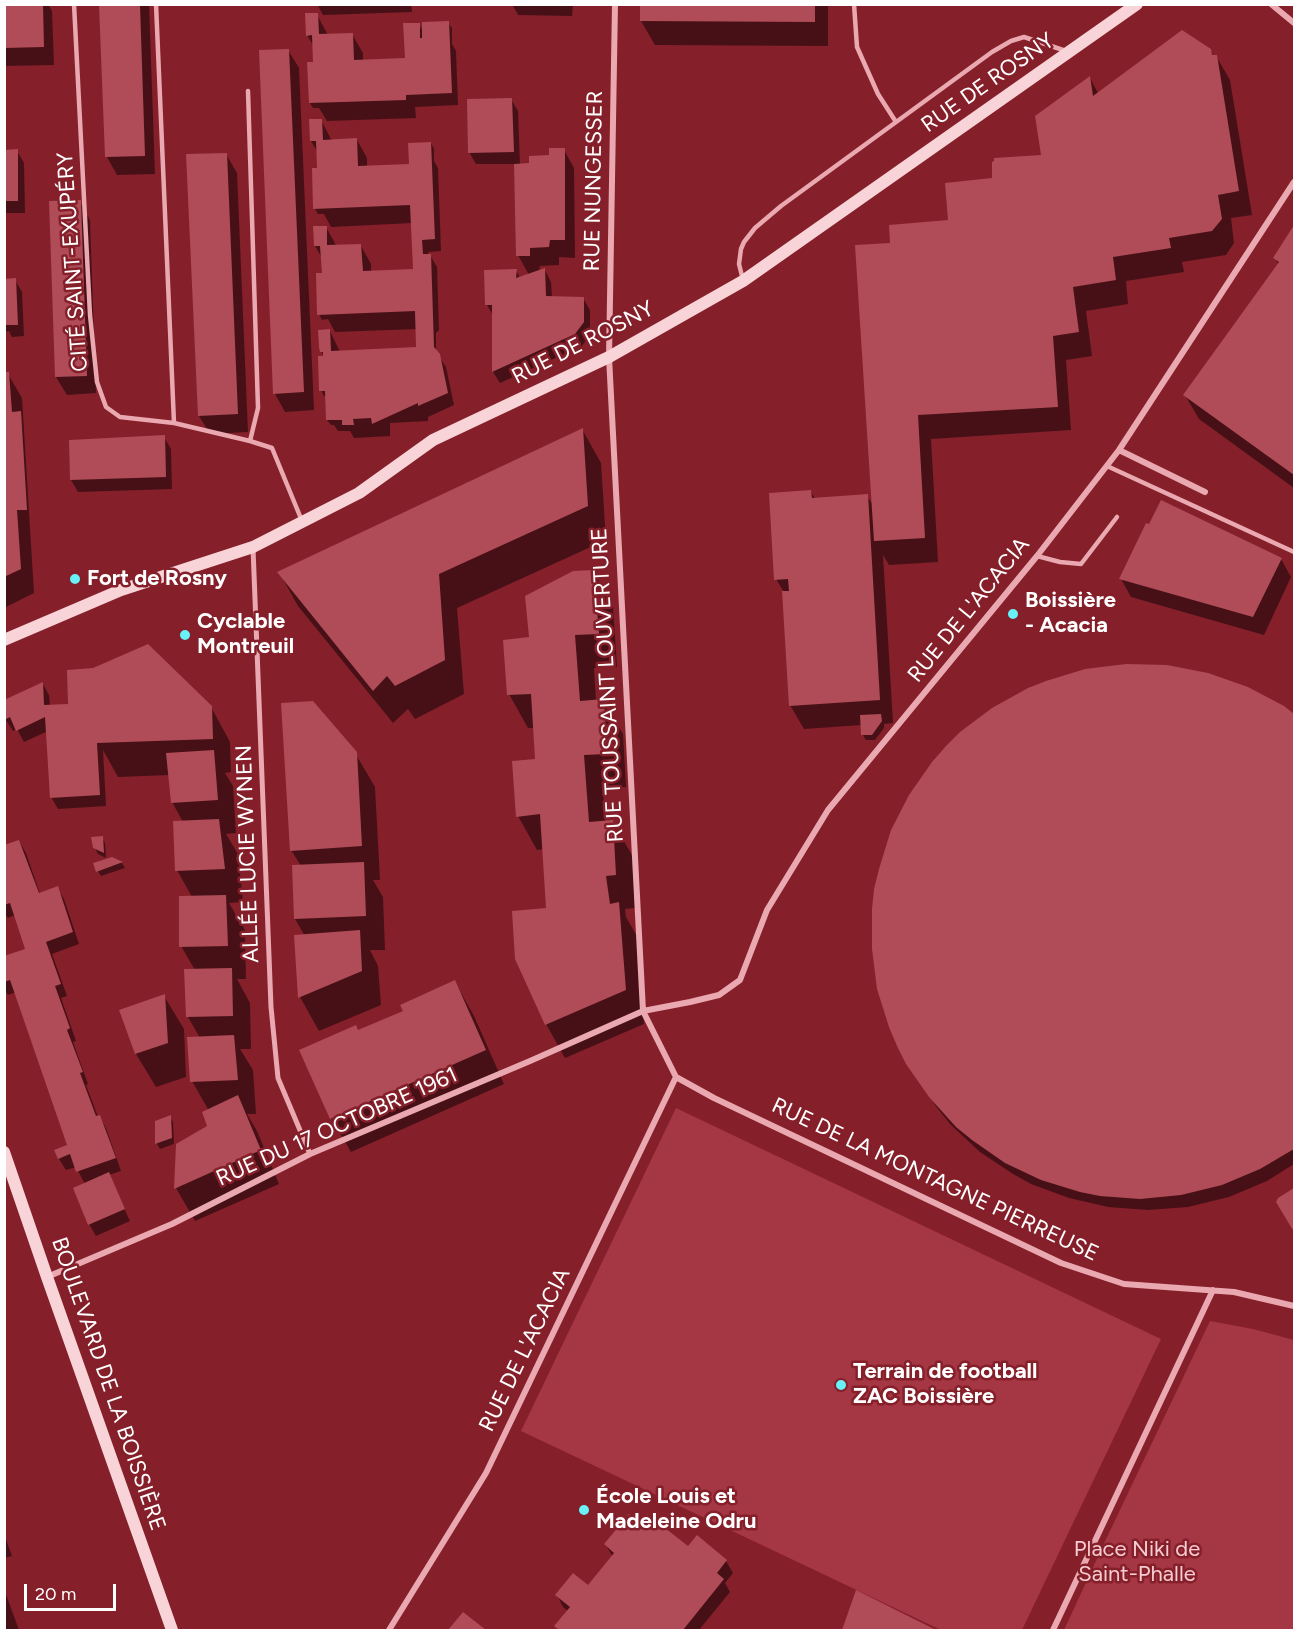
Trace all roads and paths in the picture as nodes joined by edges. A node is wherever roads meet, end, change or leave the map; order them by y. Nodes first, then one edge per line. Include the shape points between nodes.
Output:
1 (74, 4) edge
2 (156, 4) edge
3 (615, 4) edge
4 (854, 4) edge
5 (1137, 4) edge
6 (1271, 4) edge
7 (1294, 23) edge
8 (1069, 52) junction
9 (248, 91) dead end
10 (896, 122) junction
11 (1294, 182) edge
12 (743, 281) junction
13 (609, 357) junction
14 (174, 423) junction
15 (250, 441) junction
16 (1119, 450) junction
17 (1107, 466) junction
18 (1205, 492) dead end
19 (1117, 517) dead end
20 (302, 521) junction
21 (253, 547) junction
22 (1294, 552) edge
23 (1037, 556) junction
24 (4, 640) edge
25 (643, 1011) junction
26 (676, 1077) junction
27 (4, 1152) edge
28 (310, 1154) junction
29 (47, 1277) junction
30 (1213, 1290) junction
31 (1294, 1306) edge
32 (172, 1630) edge
33 (389, 1630) edge
34 (1053, 1630) edge

1 - 14 lane, CITÉ SAINT-EXUPÉRY via 97,382 106,408 120,417
2 - 14 lane
3 - 13 street, RUE NUNGESSER
4 - 10 lane via 857,47 878,94
5 - 8 main road, RUE DE ROSNY
6 - 7 street
8 - 10 lane via 1024,37 1011,40
8 - 12 main road, RUE DE ROSNY
9 - 15 lane via 258,408
10 - 12 lane via 755,228 744,242 739,264
11 - 16 street, RUE DE L'ACACIA
12 - 13 main road, RUE DE ROSNY
13 - 20 main road, RUE DE ROSNY via 433,441 359,493
13 - 25 street, RUE TOUSSAINT LOUVERTURE
14 - 15 lane, CITÉ SAINT-EXUPÉRY
15 - 20 lane, CITÉ SAINT-EXUPÉRY via 272,448
16 - 17 street, RUE DE L'ACACIA
16 - 18 street
17 - 22 lane
17 - 23 street, RUE DE L'ACACIA
19 - 23 lane via 1081,564
20 - 21 main road, RUE DE ROSNY
21 - 24 main road, RUE DE ROSNY via 121,590
21 - 28 street, ALLÉE LUCIE WYNEN via 272,1018 278,1078
23 - 25 street, RUE DE L'ACACIA via 828,810 767,910 740,980 719,995
25 - 26 street
25 - 28 street, RUE DU 17 OCTOBRE 1961
26 - 30 street, RUE DE LA MONTAGNE PIERREUSE via 1061,1263 1124,1284
26 - 33 street, RUE DE L'ACACIA via 486,1473
27 - 29 main road, BOULEVARD DE LA BOISSIÈRE
28 - 29 street, RUE DU 17 OCTOBRE 1961 via 172,1224
29 - 32 main road, BOULEVARD DE LA BOISSIÈRE
30 - 31 street, RUE DE LA MONTAGNE PIERREUSE
30 - 34 street

